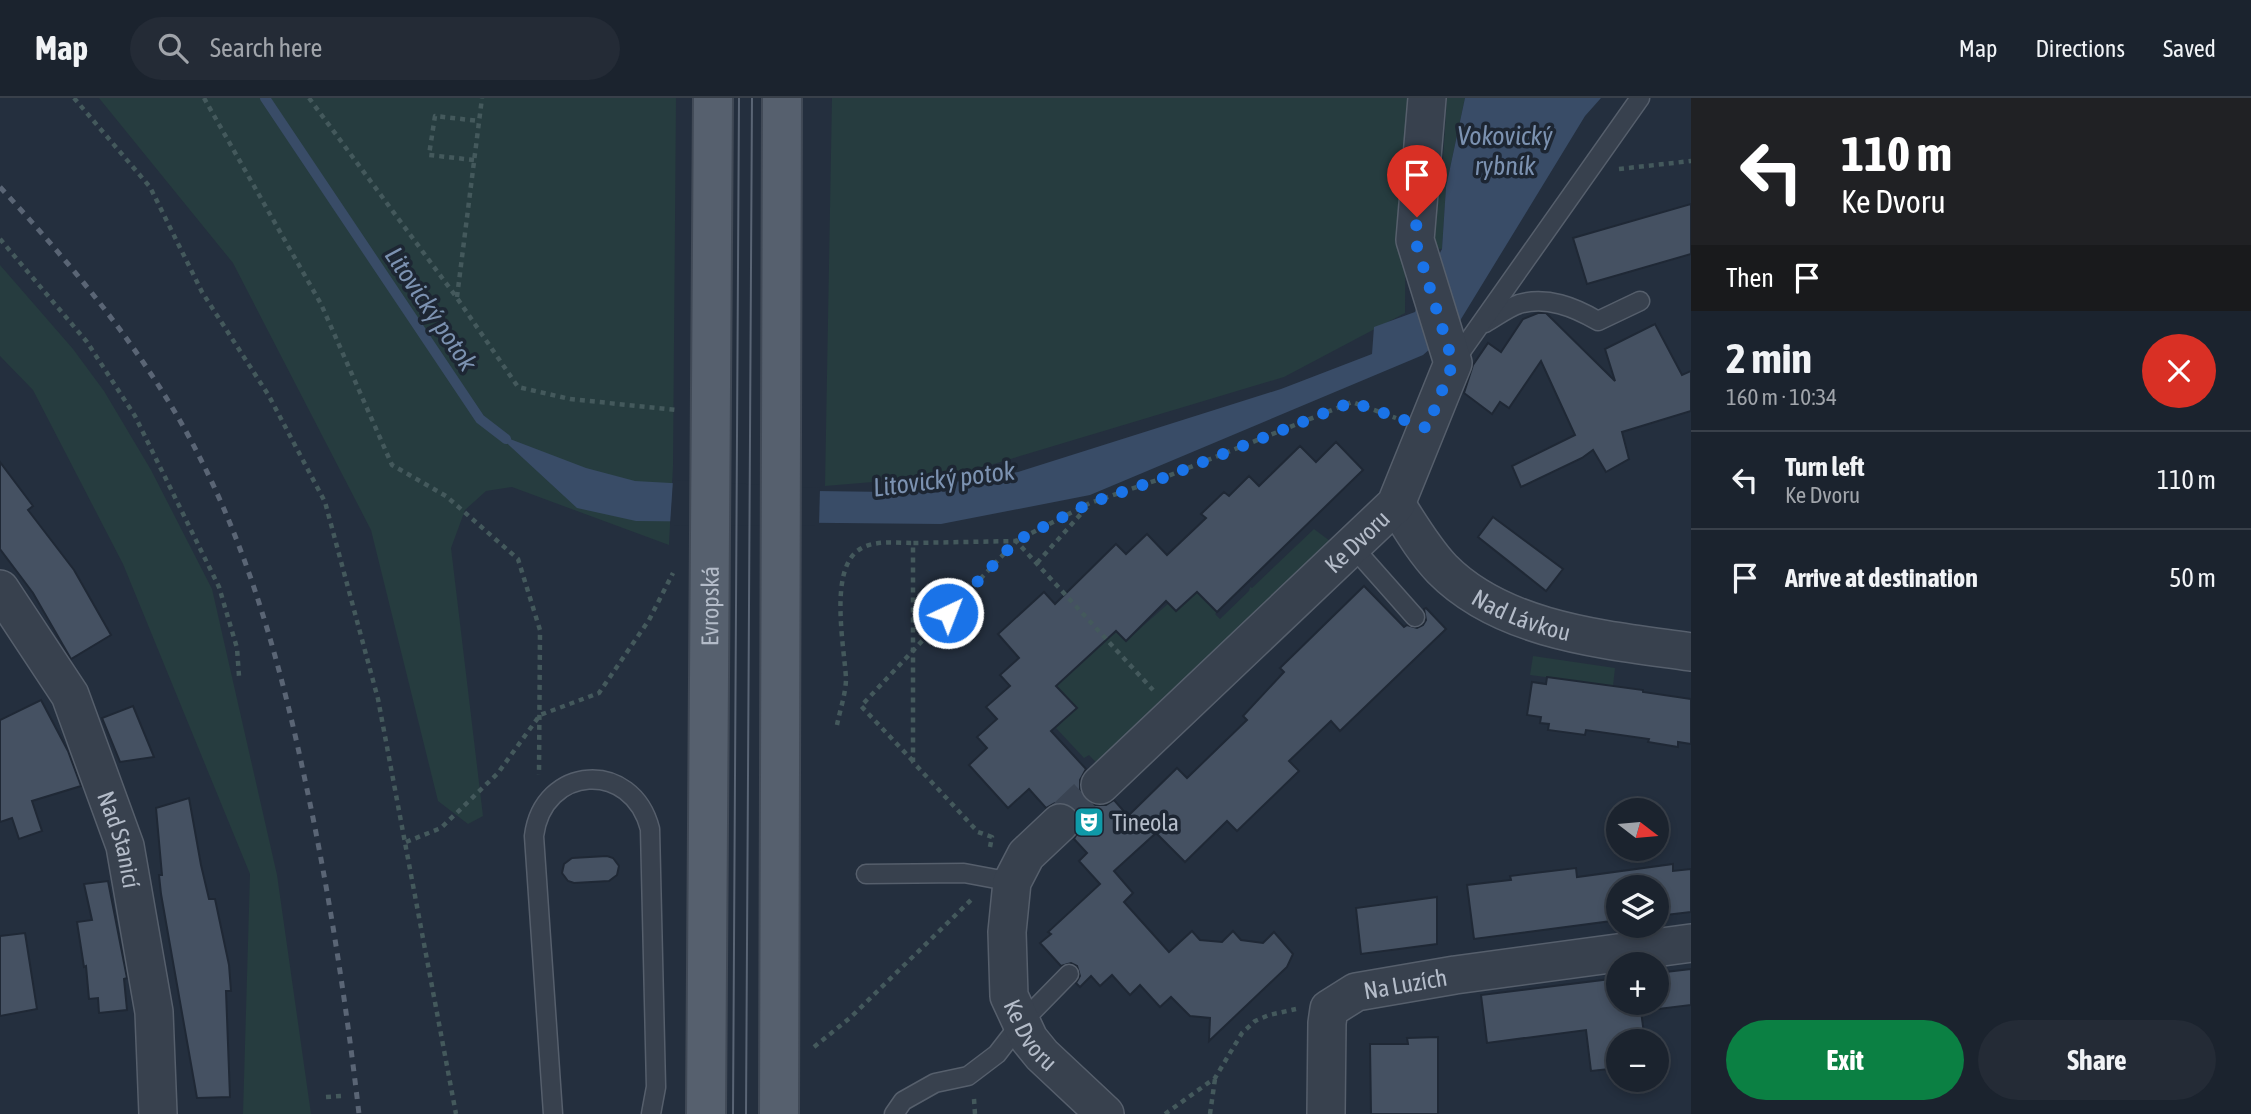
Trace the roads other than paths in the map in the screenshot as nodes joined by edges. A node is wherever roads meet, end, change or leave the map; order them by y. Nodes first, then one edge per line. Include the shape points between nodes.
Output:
1 (713, 98) edge
2 (782, 98) edge
3 (1427, 98) edge
4 (1640, 98) edge
5 (1640, 301) dead end
6 (1482, 325) junction
7 (1451, 358) junction
8 (1396, 503) junction
9 (1353, 547) junction
10 (0, 589) edge
11 (1415, 617) dead end
12 (1691, 652) edge
13 (1100, 785) tunnel mouth
14 (1060, 823) tunnel mouth
15 (866, 874) dead end
16 (998, 879) junction
17 (1691, 943) edge
18 (1069, 974) dead end
19 (1021, 1023) junction
20 (159, 1114) edge
21 (553, 1114) edge
22 (651, 1114) edge
23 (706, 1114) edge
24 (779, 1114) edge
25 (894, 1114) edge
26 (1105, 1114) edge
27 (1326, 1114) edge

1 - 23 main road, Evropská
2 - 24 main road
3 - 7 street via 1415,240
4 - 6 lane
5 - 6 lane via 1598,321 1551,302 1519,304
6 - 7 lane
7 - 8 street, Ke Dvoru
8 - 9 street, Ke Dvoru
8 - 12 street, Nad Lávkou via 1442,569 1473,594 1509,613 1556,629
9 - 11 lane
9 - 13 street, Ke Dvoru
10 - 20 street, Nad Stanicí via 70,695 125,846 154,1012
14 - 16 street, Ke Dvoru
15 - 16 lane via 964,873
16 - 19 street, Ke Dvoru via 1007,932 1009,996
17 - 27 street, Na Luzích via 1455,975 1356,992 1341,999 1329,1009 1327,1023
18 - 19 lane
19 - 25 lane via 997,1054 968,1076 935,1083 903,1101
19 - 26 street, Ke Dvoru via 1042,1055
21 - 22 lane via 534,836 549,798 571,783 594,779 631,793 650,829 656,1087

